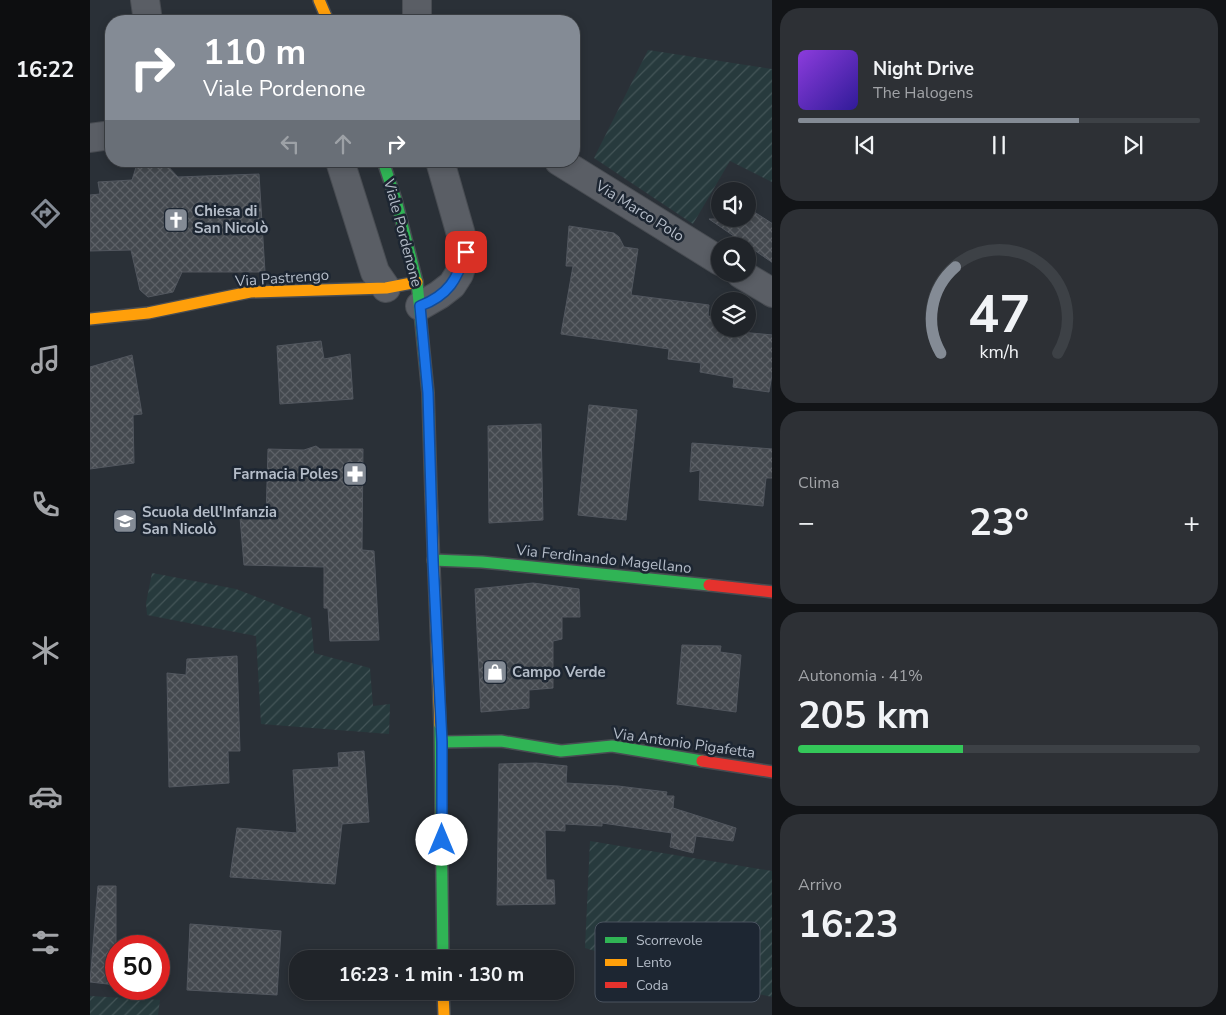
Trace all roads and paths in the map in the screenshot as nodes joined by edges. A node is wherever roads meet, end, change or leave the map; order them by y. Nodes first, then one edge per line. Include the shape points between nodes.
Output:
1 (144, 0) edge
2 (319, 0) edge
3 (417, 0) edge
4 (147, 15) edge
5 (325, 15) edge
6 (417, 15) edge
7 (105, 136) edge
8 (90, 138) edge
9 (342, 167) edge
10 (384, 167) edge
11 (442, 167) edge
12 (569, 167) edge
13 (711, 255) edge
14 (754, 282) edge
15 (386, 288) junction
16 (772, 293) edge
17 (418, 294) junction
18 (90, 319) edge
19 (433, 560) junction
20 (772, 592) edge
21 (442, 742) junction
22 (772, 772) edge
23 (443, 950) edge
24 (443, 1000) edge
25 (444, 1015) edge

1 - 4 street
2 - 5 street
3 - 6 street
7 - 8 street
9 - 15 street via 375,272
10 - 17 street, Viale Pordenone via 396,200
11 - 17 street, Viale Pordenone via 466,252 452,285 439,295
12 - 13 street, Via Marco Polo
14 - 16 street
15 - 17 street, Via Pastrengo
15 - 18 street, Via Pastrengo via 250,292 148,313
17 - 19 street, Viale Pordenone via 428,393
19 - 20 street, Via Ferdinando Magellano via 482,562
19 - 21 street, Viale Pordenone
21 - 22 street, Via Antonio Pigafetta via 501,741 560,751 612,746
21 - 23 street, Viale Pordenone
24 - 25 street

